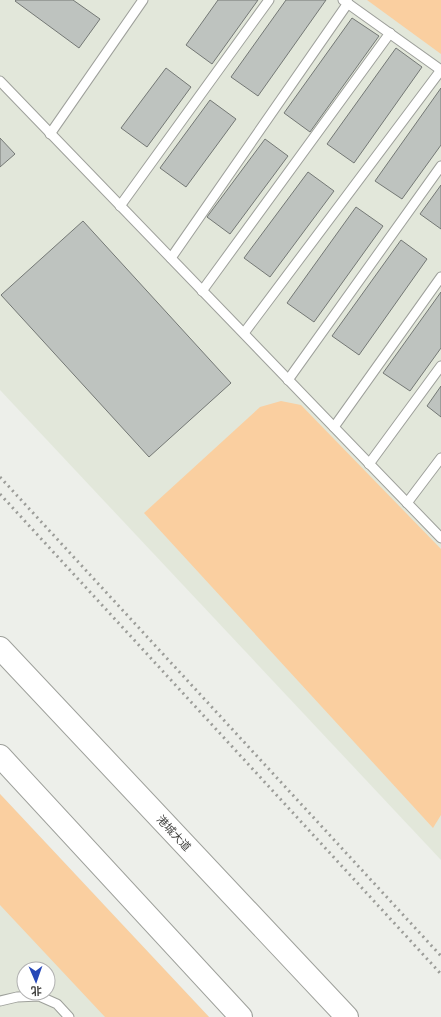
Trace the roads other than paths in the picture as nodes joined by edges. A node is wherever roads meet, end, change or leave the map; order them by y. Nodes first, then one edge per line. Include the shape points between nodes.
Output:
1 (143, 0) edge
2 (269, 0) edge
3 (345, 2) edge
4 (390, 34) junction
5 (441, 70) edge
6 (0, 82) edge
7 (50, 134) junction
8 (441, 166) edge
9 (120, 206) junction
10 (171, 258) junction
11 (441, 277) edge
12 (202, 291) junction
13 (244, 334) junction
14 (441, 366) edge
15 (288, 380) junction
16 (334, 427) junction
17 (441, 458) edge
18 (370, 464) junction
19 (407, 503) junction
20 (441, 538) edge
21 (0, 648) edge
22 (0, 756) edge
23 (0, 1001) edge
24 (69, 1017) edge
25 (241, 1017) edge
26 (347, 1017) edge

1 - 7 lane
2 - 9 lane
3 - 4 lane
3 - 10 lane
4 - 5 lane
4 - 12 lane
5 - 13 lane
6 - 7 lane
7 - 9 lane
8 - 15 lane
9 - 10 lane
10 - 12 lane
11 - 16 lane
12 - 13 lane
13 - 15 lane
14 - 18 lane
15 - 16 lane
16 - 18 lane
17 - 19 lane
18 - 19 lane
19 - 20 lane
21 - 26 main road, 港城大道
22 - 25 main road
23 - 24 lane via 39,996 57,1004

